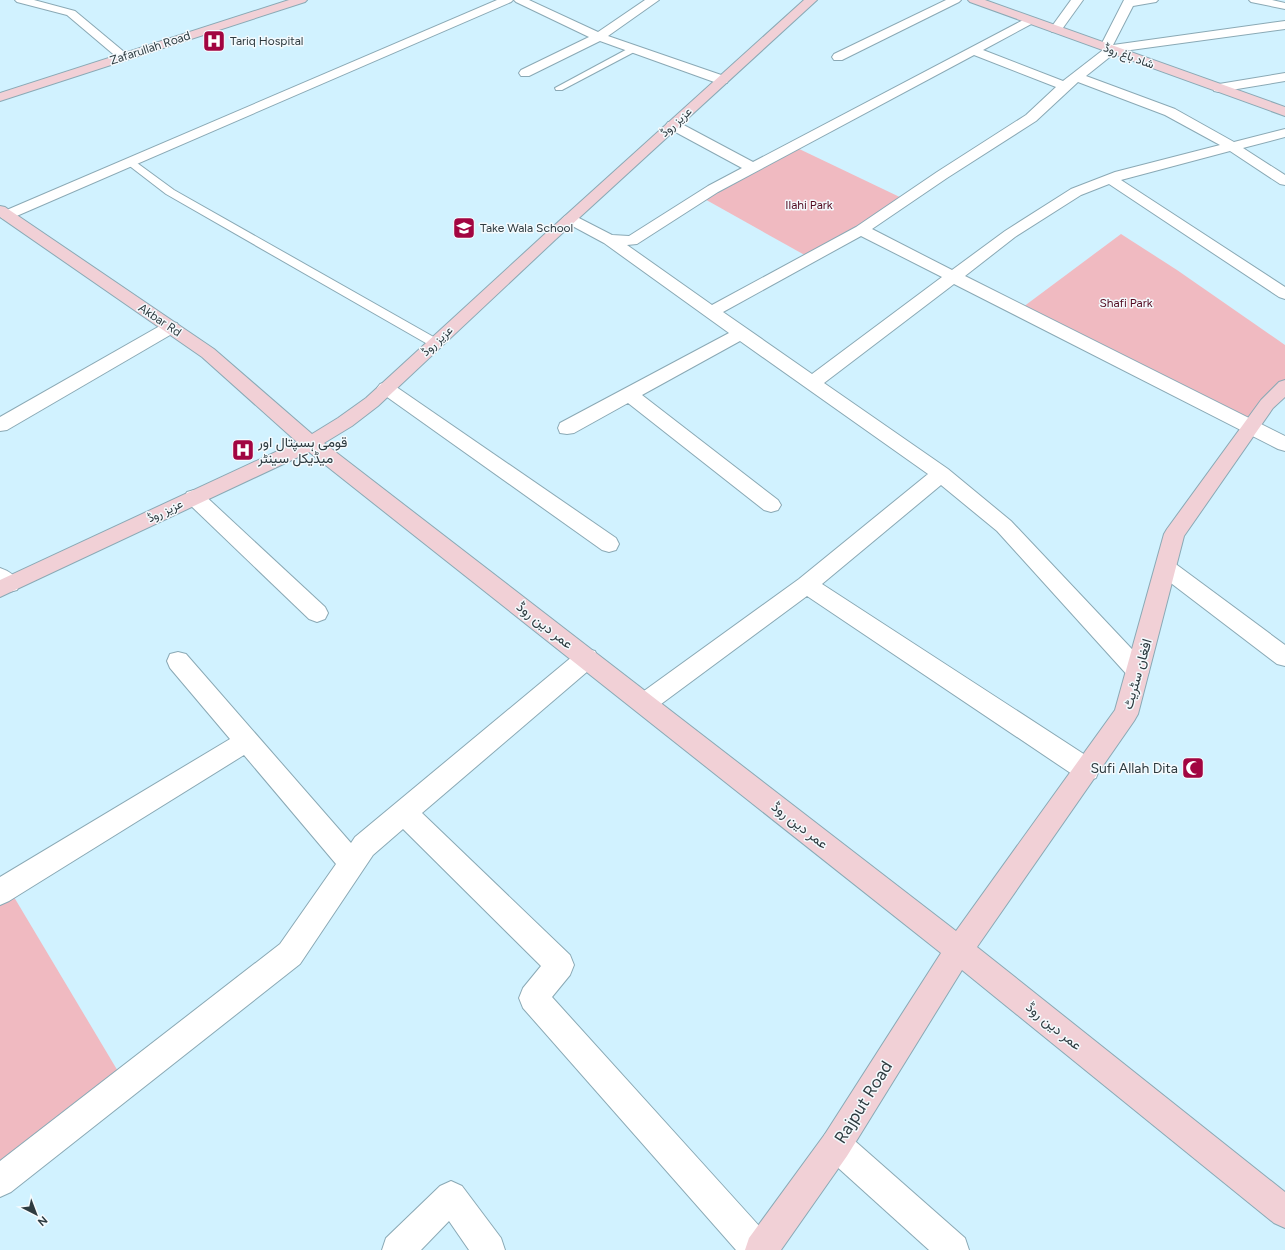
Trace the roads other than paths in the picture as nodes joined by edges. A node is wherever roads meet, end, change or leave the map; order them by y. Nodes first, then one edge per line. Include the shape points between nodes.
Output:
1 (22, 0) edge
2 (301, 0) edge
3 (507, 0) edge
4 (520, 0) edge
5 (653, 0) edge
6 (811, 0) edge
7 (955, 0) edge
8 (974, 0) edge
9 (1077, 0) edge
10 (1152, 0) edge
11 (1255, 0) edge
12 (1129, 2) edge
13 (1285, 6) edge
14 (1031, 20) junction
15 (1285, 26) edge
16 (1056, 29) junction
17 (599, 37) junction
18 (633, 48) junction
19 (1109, 48) junction
20 (973, 51) junction
21 (123, 56) junction
22 (838, 56) dead end
23 (525, 73) dead end
24 (1077, 77) junction
25 (1285, 77) edge
26 (722, 80) junction
27 (1065, 86) junction
28 (559, 88) dead end
29 (1219, 88) junction
30 (0, 97) edge
31 (1285, 112) edge
32 (673, 125) junction
33 (1285, 133) edge
34 (1231, 146) junction
35 (130, 162) junction
36 (753, 168) junction
37 (1110, 178) junction
38 (1285, 181) edge
39 (4, 212) edge
40 (570, 218) junction
41 (861, 230) junction
42 (609, 240) junction
43 (953, 277) junction
44 (1285, 294) edge
45 (711, 312) junction
46 (171, 327) junction
47 (741, 334) junction
48 (435, 343) junction
49 (812, 384) junction
50 (1285, 386) edge
51 (386, 388) junction
52 (630, 394) junction
53 (0, 425) edge
54 (1250, 427) junction
55 (567, 428) dead end
56 (311, 443) junction
57 (1285, 444) edge
58 (941, 474) junction
59 (194, 497) junction
60 (771, 505) dead end
61 (609, 544) dead end
62 (1166, 568) junction
63 (3, 583) edge
64 (807, 585) junction
65 (317, 613) dead end
66 (1285, 657) edge
67 (587, 658) junction
68 (178, 661) dead end
69 (1138, 671) junction
70 (645, 703) junction
71 (247, 741) junction
72 (1087, 770) junction
73 (404, 812) junction
74 (352, 864) junction
75 (0, 892) edge
76 (959, 950) junction
77 (836, 1145) junction
78 (0, 1181) edge
79 (1285, 1212) edge
80 (398, 1250) edge
81 (489, 1250) edge
82 (758, 1250) edge
83 (761, 1250) edge
84 (953, 1250) edge

1 - 21 street via 71,13
2 - 21 main road, Zafarullah Road
3 - 35 street
4 - 17 street
5 - 17 street
6 - 26 main road, عزیز روڈ
7 - 22 street
8 - 14 main road, شاد باغ روڈ
9 - 16 street
10 - 12 street
11 - 13 street
12 - 19 street
14 - 16 main road, شاد باغ روڈ
14 - 20 street
15 - 19 street
16 - 19 main road, شاد باغ روڈ
17 - 18 street
17 - 23 street
18 - 26 street
18 - 28 lane
19 - 24 street
19 - 29 main road, شاد باغ روڈ
20 - 27 street
20 - 36 street
21 - 30 main road, Zafarullah Road
24 - 27 street
24 - 34 street via 1170,112
25 - 29 street
26 - 32 main road, عزیز روڈ
27 - 41 street via 1031,118
29 - 31 main road, شاد باغ روڈ
32 - 36 street
32 - 40 main road, عزیز روڈ
33 - 34 street
34 - 37 street
34 - 38 street
35 - 39 street
35 - 48 lane via 170,192
36 - 42 street via 713,189 632,241
37 - 43 street via 1076,192 1010,234
37 - 44 street
39 - 46 main road, Akbar Rd
40 - 42 street
40 - 48 main road, عزیز روڈ
41 - 43 street
41 - 45 street
42 - 45 street
43 - 49 street
43 - 54 street
45 - 47 street
46 - 53 street
46 - 56 main road, Akbar Rd via 208,352
47 - 49 street
47 - 52 street
48 - 51 main road, عزیز روڈ
49 - 58 street
50 - 54 main road, افغان سٹریٹ via 1267,404
51 - 56 main road, عزیز روڈ via 345,422
51 - 61 street
52 - 55 street
52 - 60 street
54 - 57 street
54 - 62 main road, افغان سٹریٹ via 1174,534
56 - 59 main road, عزیز روڈ
56 - 67 main road, عمر دین روڈ
58 - 64 street
58 - 69 street via 1004,526
59 - 63 main road, عزیز روڈ
59 - 65 street
62 - 66 street
62 - 69 main road, افغان سٹریٹ
64 - 70 street
64 - 72 street
67 - 70 main road, عمر دین روڈ
67 - 73 street
68 - 71 street
69 - 72 main road, افغان سٹریٹ via 1126,714
70 - 76 main road, عمر دین روڈ
71 - 74 street
71 - 75 street
72 - 76 main road, افغان سٹریٹ
73 - 74 street via 364,846
73 - 82 street via 560,965 533,998
74 - 78 street via 290,954
76 - 77 main road, Rajput Road
76 - 79 main road, عمر دین روڈ
77 - 83 main road, Rajput Road
77 - 84 street
80 - 81 street via 450,1197

